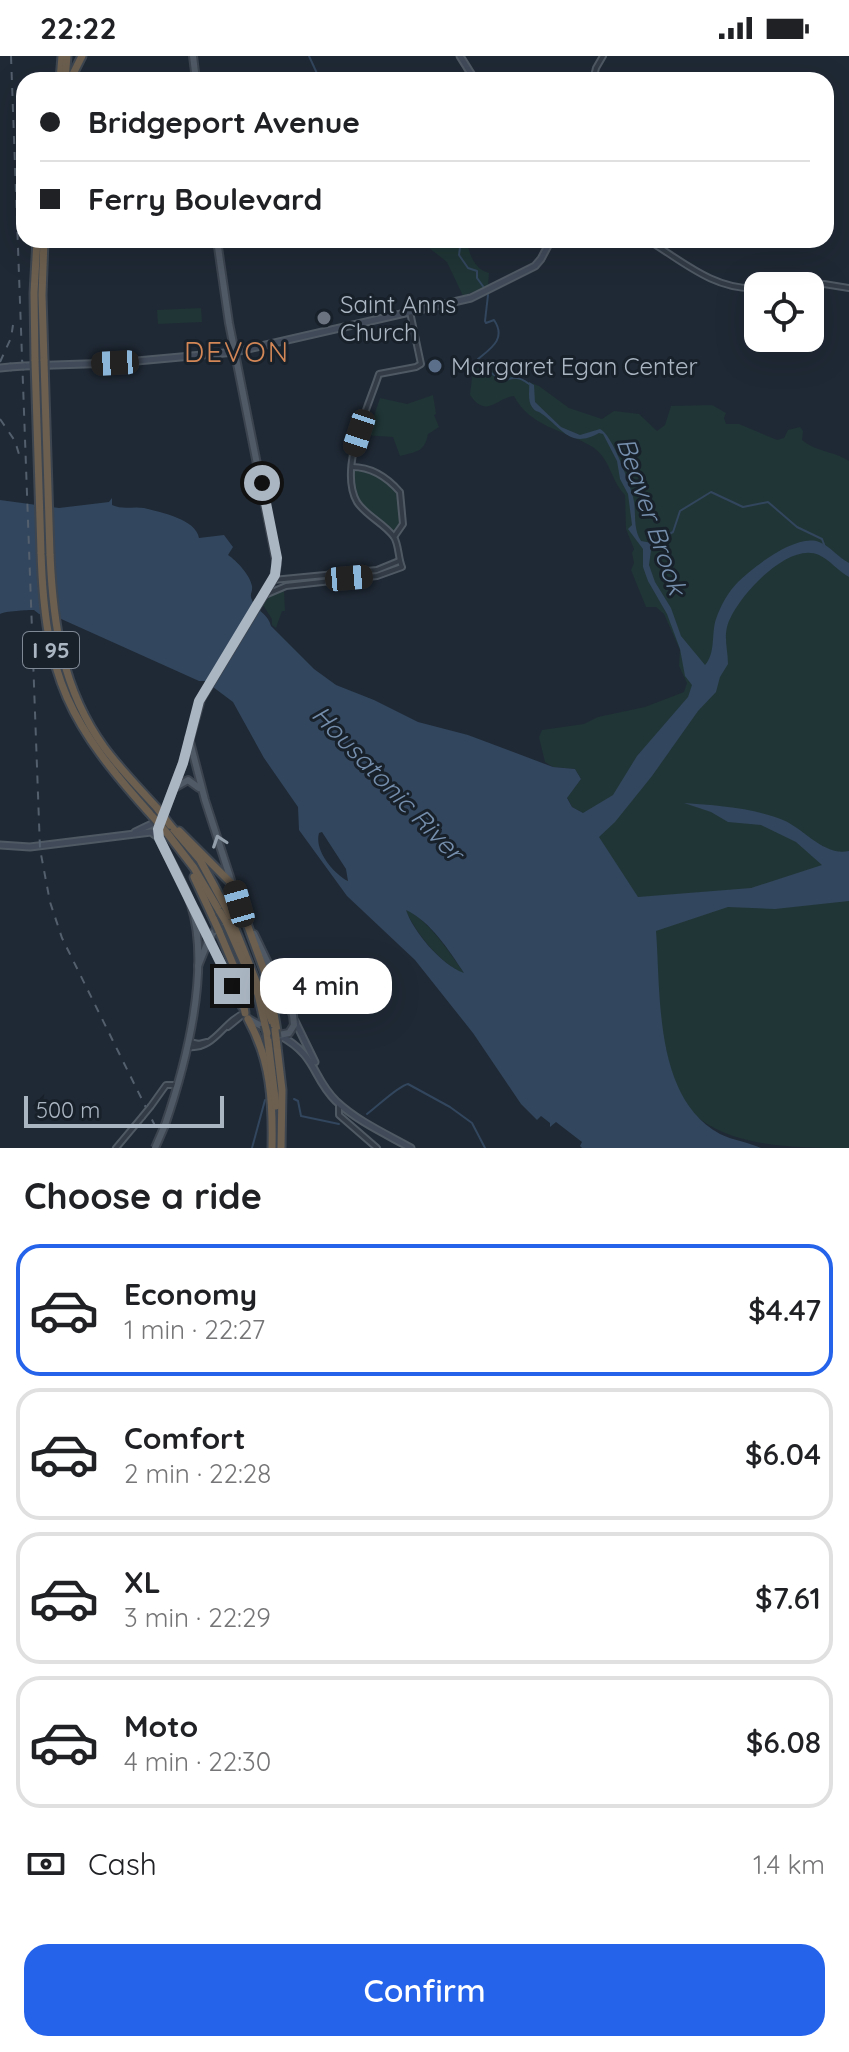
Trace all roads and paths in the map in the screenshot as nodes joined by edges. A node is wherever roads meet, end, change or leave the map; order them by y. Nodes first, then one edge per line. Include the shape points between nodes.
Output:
1 (36, 248) edge
2 (44, 248) edge
3 (218, 248) edge
4 (546, 248) edge
5 (661, 248) edge
6 (824, 284) edge
7 (744, 288) edge
8 (849, 288) edge
9 (410, 312) junction
10 (235, 352) junction
11 (40, 361) junction
12 (0, 368) edge
13 (352, 467) junction
14 (394, 537) junction
15 (399, 561) junction
16 (382, 571) junction
17 (273, 580) junction
18 (286, 586) junction
19 (263, 597) junction
20 (93, 738) junction
21 (189, 738) junction
22 (173, 789) junction
23 (203, 795) junction
24 (160, 811) junction
25 (168, 829) junction
26 (127, 835) junction
27 (159, 838) junction
28 (0, 845) edge
29 (183, 854) junction
30 (234, 887) junction
31 (193, 906) junction
32 (222, 909) junction
33 (217, 926) junction
34 (209, 939) junction
35 (219, 958) junction
36 (200, 963) junction
37 (293, 1015) junction
38 (247, 1016) junction
39 (274, 1033) junction
40 (188, 1044) junction
41 (318, 1071) junction
42 (178, 1086) junction
43 (342, 1105) junction
44 (116, 1148) edge
45 (155, 1148) edge
46 (273, 1148) edge
47 (281, 1148) edge
48 (377, 1148) edge
49 (411, 1148) edge

1 - 11 highway, I 95 via 33,297
2 - 11 highway, I 95
3 - 10 main road
4 - 9 main road via 535,266 495,287
5 - 7 street via 716,282
6 - 8 street
9 - 10 main road
9 - 13 street via 420,365 379,374
10 - 12 main road, bridge
10 - 17 main road via 276,549
11 - 20 highway, I 95, bridge via 46,627 60,682
13 - 14 street via 358,502
13 - 14 street via 368,467 400,492 403,524
14 - 15 street
15 - 16 street
15 - 16 street via 402,567
16 - 17 street
16 - 18 street
17 - 18 street
17 - 19 main road
18 - 19 street
19 - 21 main road via 199,702
20 - 24 highway, I 95
20 - 25 highway, I 95, bridge
21 - 22 main road
21 - 23 main road
22 - 23 main road via 190,781
22 - 24 main road
30 -> 23 main road
24 - 25 highway, I 95, bridge
24 - 26 main road via 151,826
24 - 27 main road
25 - 29 highway, I 95
25 - 30 highway via 187,837
25 - 32 highway, I 95 via 200,860
26 - 27 main road via 151,832
26 - 28 main road via 30,847
27 - 31 main road
29 - 32 highway, I 95
29 - 33 highway
30 - 33 main road via 231,907
30 - 37 main road
30 - 39 highway via 269,984
31 - 33 main road via 207,929
31 - 34 main road
31 - 36 main road
32 - 39 highway, I 95, bridge via 263,995
33 - 34 main road
33 - 38 highway via 240,981
34 - 35 main road
34 - 36 main road
35 - 36 main road via 209,955
35 - 38 main road
36 - 40 main road
37 - 39 main road via 292,1030
37 - 41 main road
38 - 39 main road
38 - 40 street via 236,1017 202,1047
38 - 46 highway via 266,1057
39 - 41 main road via 302,1049
39 - 46 highway, I 95
39 - 47 highway, I 95 via 282,1090
40 - 42 main road
41 - 43 main road
42 - 44 street, bridge via 166,1085
42 - 45 main road, bridge
43 - 48 street via 341,1116
43 - 49 main road

